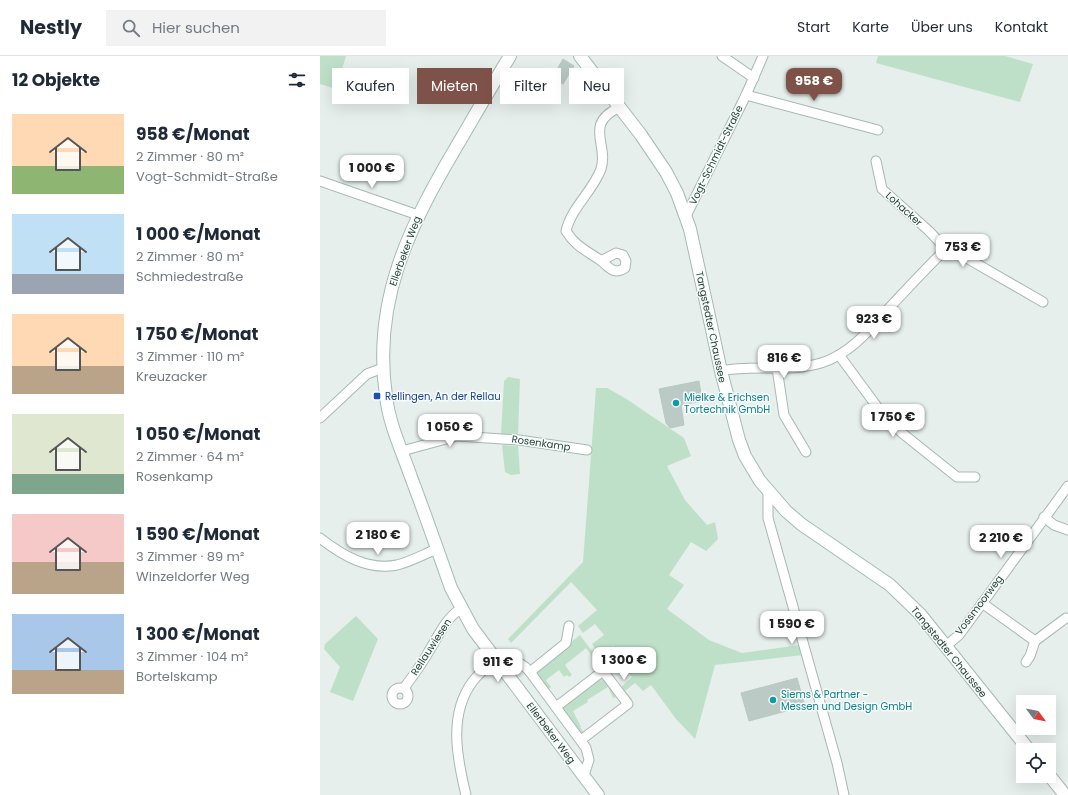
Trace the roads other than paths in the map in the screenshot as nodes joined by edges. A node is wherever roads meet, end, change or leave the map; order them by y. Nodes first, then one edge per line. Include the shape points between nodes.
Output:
1 (510, 56) edge
2 (580, 56) edge
3 (722, 56) edge
4 (763, 56) edge
5 (754, 78) junction
6 (746, 95) junction
7 (620, 107) junction
8 (878, 130) dead end
9 (876, 161) dead end
10 (320, 181) edge
11 (418, 215) junction
12 (686, 216) junction
13 (946, 249) junction
14 (601, 261) dead end
15 (1043, 302) dead end
16 (839, 355) junction
17 (383, 368) junction
18 (777, 368) junction
19 (721, 371) junction
20 (320, 418) edge
21 (587, 450) dead end
22 (402, 451) junction
23 (806, 452) dead end
24 (975, 477) dead end
25 (1068, 486) edge
26 (768, 492) junction
27 (1044, 517) junction
28 (1068, 530) edge
29 (320, 538) edge
30 (437, 549) junction
31 (982, 603) junction
32 (461, 609) junction
33 (1066, 618) dead end
34 (569, 626) dead end
35 (1035, 641) junction
36 (946, 646) junction
37 (496, 659) junction
38 (1026, 662) dead end
39 (530, 672) junction
40 (404, 688) dead end
41 (556, 707) junction
42 (581, 740) junction
43 (1023, 743) edge
44 (584, 775) junction
45 (1055, 783) edge
46 (466, 795) edge
47 (598, 795) edge
48 (844, 795) edge
49 (1064, 795) edge

1 - 11 main road, Ellerbeker Weg
2 - 7 main road, Tangstedter Chaussee
3 - 5 street
4 - 5 street, Vogt-Schmidt-Straße
5 - 6 street, Vogt-Schmidt-Straße
6 - 8 street, Vogt-Schmidt-Straße
6 - 12 street, Vogt-Schmidt-Straße
7 - 12 main road, Tangstedter Chaussee via 666,172
7 - 14 street via 608,114 601,123 598,135 602,155 601,168 568,221 566,231 582,250
9 - 13 street, Lohacker via 882,189
10 - 11 street
11 - 17 main road, Ellerbeker Weg via 401,255 389,295 384,322
12 - 19 main road, Tangstedter Chaussee
13 - 15 street, Lohacker via 965,257
13 - 16 street via 865,335
16 - 18 street via 821,363 802,367
16 - 24 street via 878,408 902,433 957,477
17 - 20 street via 367,374
17 - 22 main road, Ellerbeker Weg via 386,398
18 - 19 street via 744,367
18 - 23 street via 784,415
19 - 26 main road, Tangstedter Chaussee via 741,445 753,470
21 - 22 street, Rosenkamp via 519,440 457,436
22 - 30 main road, Ellerbeker Weg
25 - 27 street, Vossmoorweg
26 - 36 main road, Tangstedter Chaussee via 801,524 890,585 920,614
26 - 48 street via 768,518
27 - 28 street via 1054,525
27 - 31 street, Vossmoorweg
29 - 30 street via 356,561 373,566 398,565
30 - 32 main road, Ellerbeker Weg
31 - 35 street
31 - 36 street, Vossmoorweg via 959,634
32 - 37 main road, Ellerbeker Weg
32 - 40 street, Rellauwiesen via 449,618
33 - 35 street
34 - 39 street via 566,643
35 - 38 street
36 - 43 main road, Tangstedter Chaussee
37 - 39 street via 512,660 522,664
37 - 44 main road, Ellerbeker Weg
37 - 46 street via 473,680 461,703 457,749
39 - 41 street
41 - 42 street
41 - 42 street via 603,671 628,704
42 - 44 street via 589,754
44 - 47 main road, Ellerbeker Weg
45 - 49 main road

